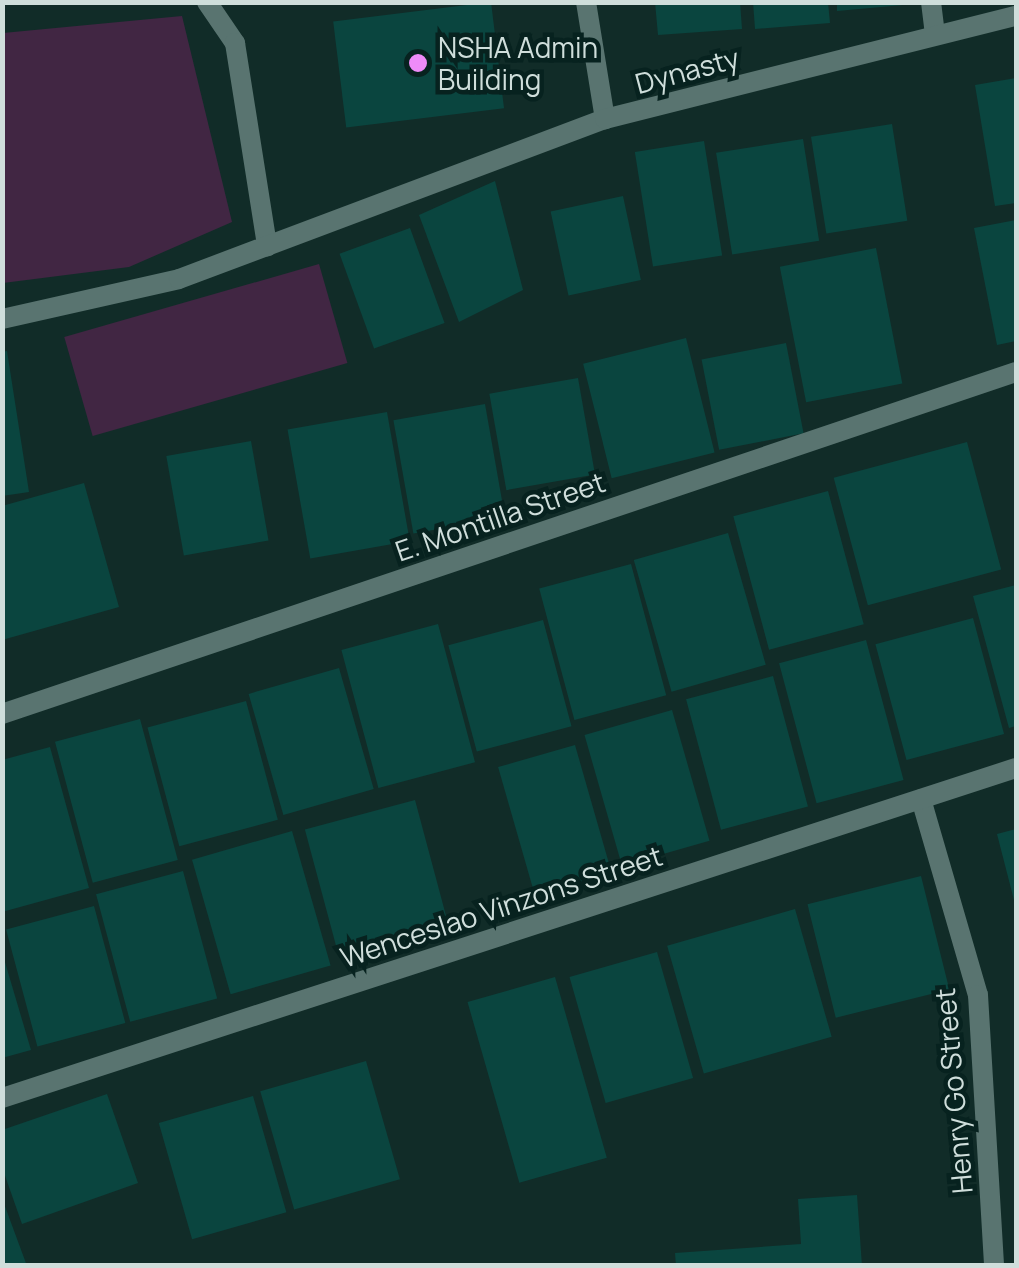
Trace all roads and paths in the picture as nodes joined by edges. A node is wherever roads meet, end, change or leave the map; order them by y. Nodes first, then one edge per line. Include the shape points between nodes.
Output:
1 (207, 2) edge
2 (586, 2) edge
3 (931, 2) edge
4 (1016, 16) edge
5 (934, 33) junction
6 (605, 120) junction
7 (267, 246) junction
8 (2, 319) edge
9 (1016, 372) edge
10 (2, 714) edge
11 (1016, 768) edge
12 (921, 799) junction
13 (2, 1098) edge
14 (994, 1266) edge

1 - 7 street via 235,43
2 - 6 street
3 - 5 street
4 - 5 street, Dynasty
5 - 6 street, Dynasty
6 - 7 street, Dynasty
7 - 8 street, Dynasty via 180,278
9 - 10 street, E. Montilla Street
11 - 12 street, Wenceslao Vinzons Street
12 - 13 street, Wenceslao Vinzons Street
12 - 14 street, Henry Go Street via 978,994

